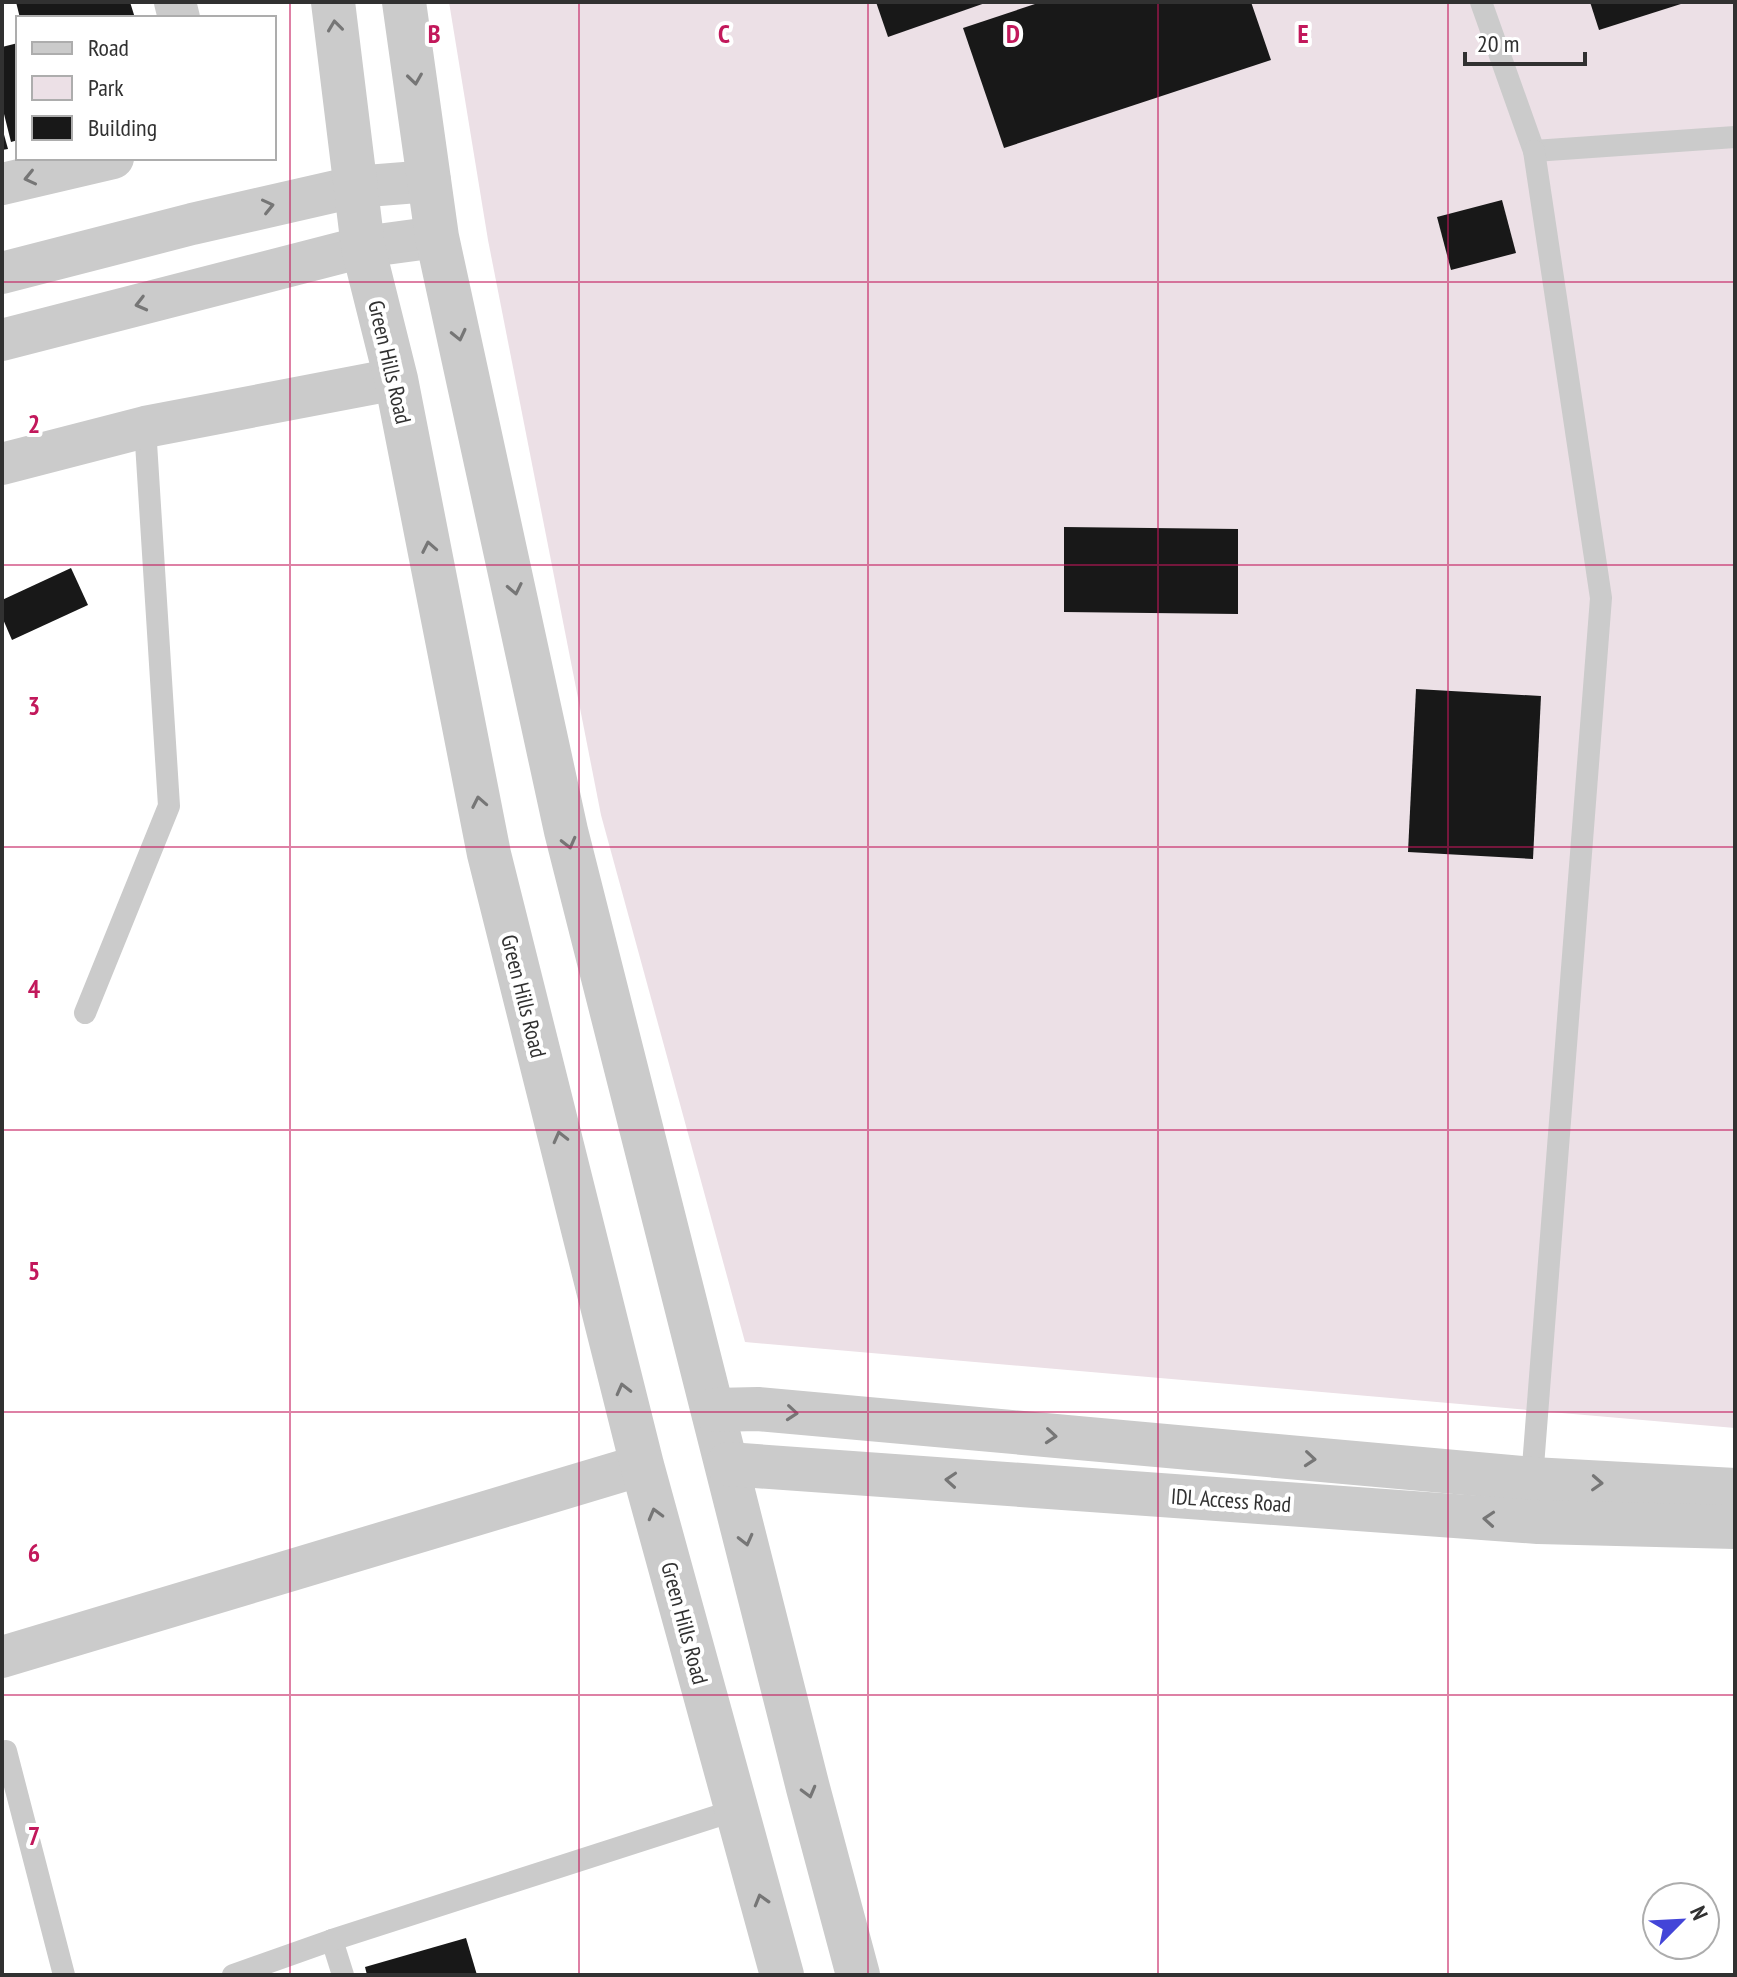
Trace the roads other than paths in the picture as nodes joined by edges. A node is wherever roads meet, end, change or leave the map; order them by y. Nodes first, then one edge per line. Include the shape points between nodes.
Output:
1 (333, 2) edge
2 (404, 2) edge
3 (1481, 2) edge
4 (1735, 137) edge
5 (1534, 151) junction
6 (104, 160) edge
7 (430, 181) junction
8 (2, 184) edge
9 (354, 187) junction
10 (437, 237) junction
11 (363, 247) junction
12 (2, 273) edge
13 (2, 340) edge
14 (396, 379) junction
15 (145, 427) junction
16 (2, 464) edge
17 (85, 1013) dead end
18 (714, 1410) junction
19 (728, 1464) junction
20 (642, 1465) junction
21 (1532, 1479) junction
22 (1735, 1490) edge
23 (1538, 1522) junction
24 (1735, 1527) edge
25 (2, 1657) edge
26 (6, 1751) dead end
27 (736, 1810) junction
28 (332, 1940) junction
29 (64, 1975) edge
30 (233, 1975) edge
31 (343, 1975) edge
32 (782, 1975) edge
33 (858, 1975) edge

9 -> 1 street, Green Hills Road
2 -> 7 street
3 - 5 lane
4 - 5 lane
5 - 21 lane via 1601,598
6 -> 8 street
7 - 9 street
7 - 10 street
9 - 11 street, Green Hills Road
12 -> 9 street
10 - 11 street
10 -> 18 street via 566,831
11 -> 13 street
11 - 14 street, Green Hills Road
14 - 15 street
20 -> 14 street, Green Hills Road via 489,854
15 - 16 street
15 - 17 lane via 169,806
18 - 19 street
18 -> 21 street via 758,1409
23 -> 19 street, IDL Access Road
19 -> 33 street
20 - 25 street
27 -> 20 street, Green Hills Road
21 -> 22 street
21 - 23 street
23 - 24 street, IDL Access Road
26 - 29 lane
27 - 28 lane
32 -> 27 street, Green Hills Road
28 - 30 lane
28 - 31 lane

